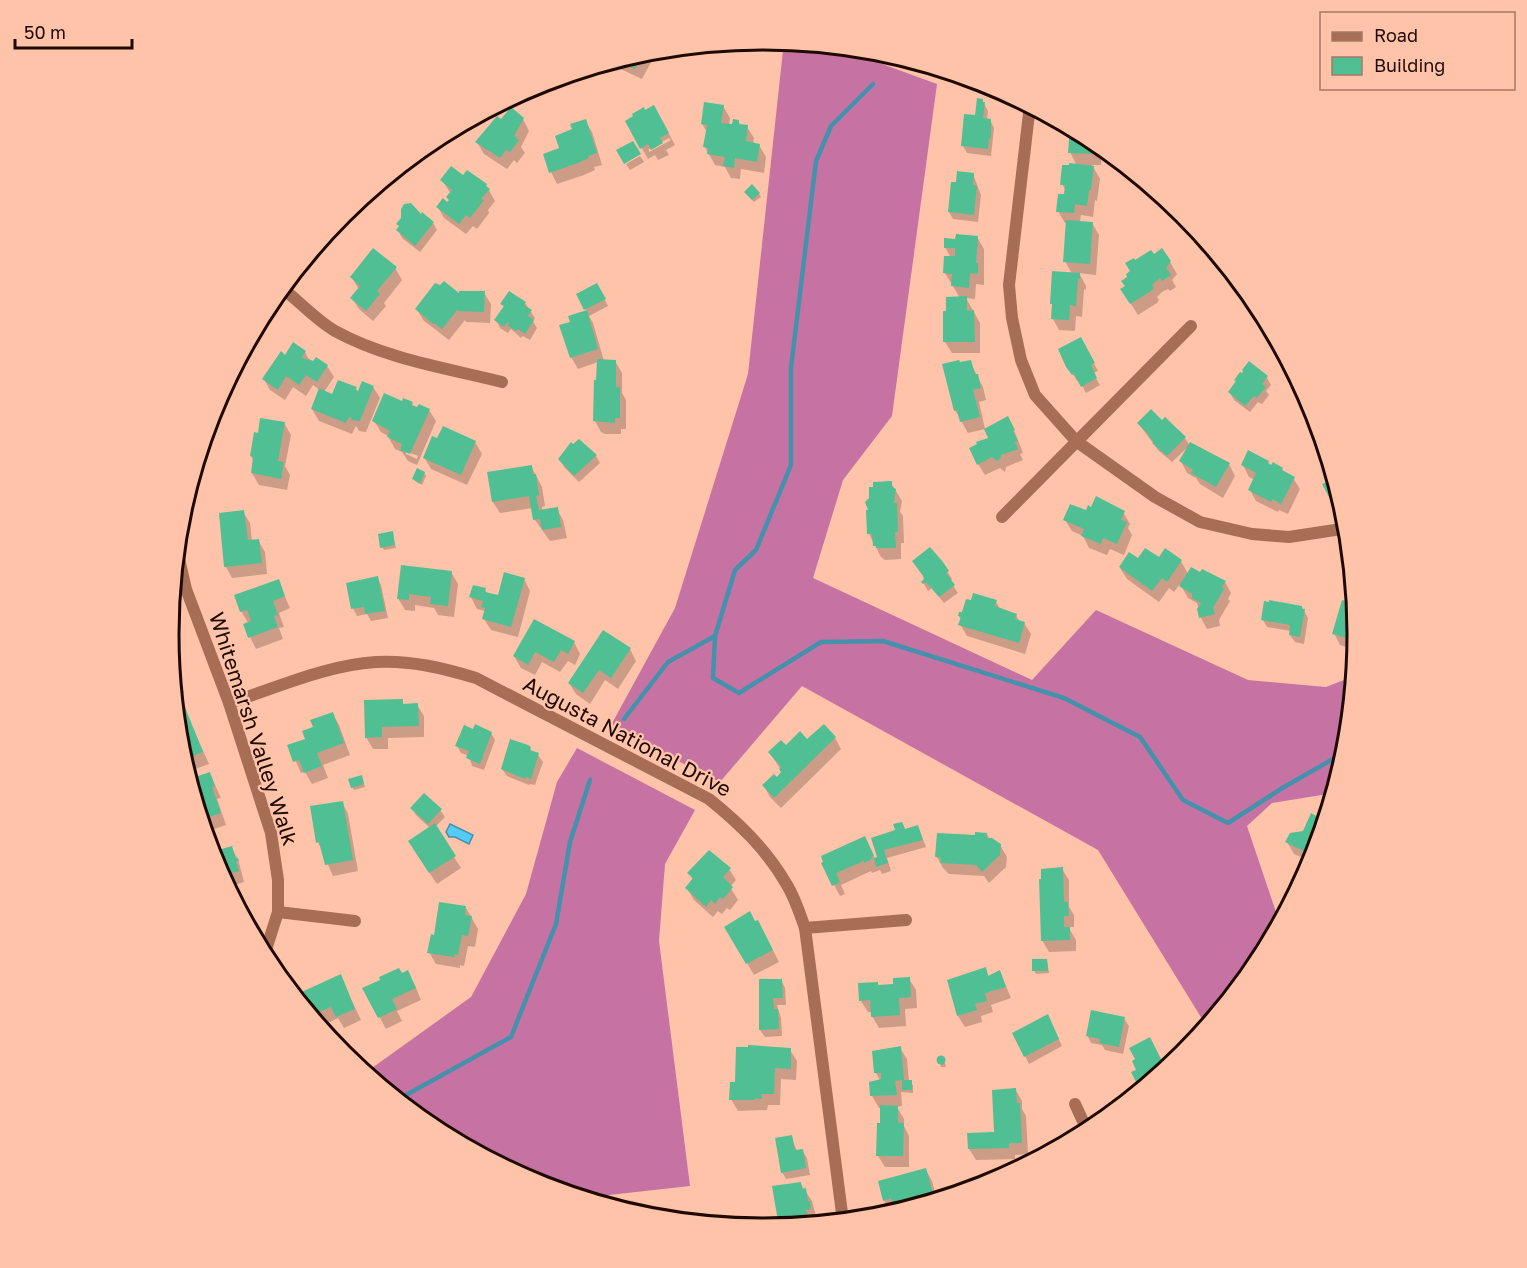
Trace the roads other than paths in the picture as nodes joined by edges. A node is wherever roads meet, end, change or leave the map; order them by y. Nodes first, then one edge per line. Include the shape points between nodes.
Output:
1 (1029, 114) edge
2 (289, 294) edge
3 (1191, 326) dead end
4 (502, 382) dead end
5 (1076, 441) junction
6 (1002, 517) dead end
7 (1338, 529) edge
8 (182, 573) edge
9 (229, 703) junction
10 (278, 912) junction
11 (906, 920) dead end
12 (355, 921) dead end
13 (806, 928) junction
14 (268, 943) edge
15 (1075, 1104) dead end
16 (1084, 1123) edge
17 (842, 1213) edge

1 - 5 street via 1009,285 1012,318 1021,360 1035,395
2 - 4 street via 333,330 366,345 395,356
3 - 5 street
5 - 6 street
5 - 7 street via 1155,497 1200,522 1252,534 1289,537
8 - 9 street, Whitemarsh Valley Walk
9 - 10 street, Whitemarsh Valley Walk via 271,833
9 - 13 street, Augusta National Drive via 332,669 374,662 403,662 476,678 718,806 764,850 788,886
10 - 12 street
10 - 14 street, Whitemarsh Valley Walk
11 - 13 street
13 - 17 street, Augusta National Drive
15 - 16 street

